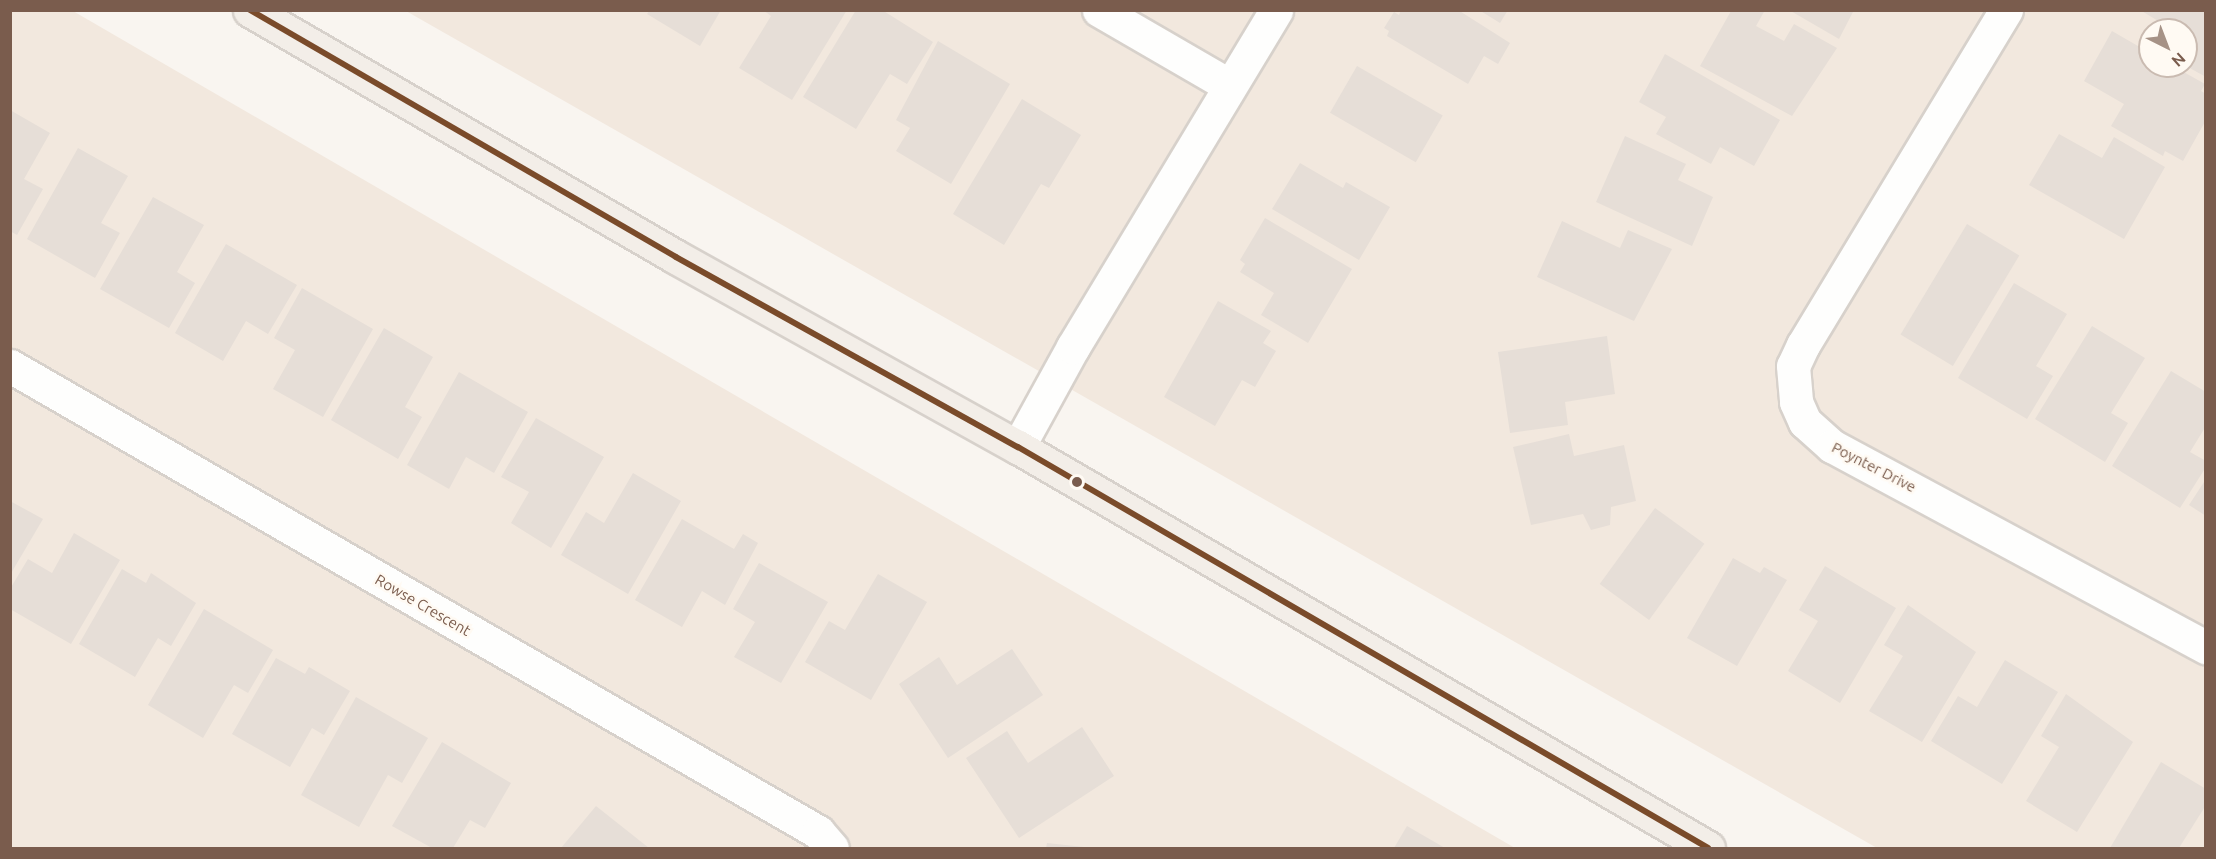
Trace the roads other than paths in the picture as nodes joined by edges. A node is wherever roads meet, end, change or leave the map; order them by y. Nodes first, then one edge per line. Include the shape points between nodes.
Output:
1 (250, 10) edge
2 (1099, 10) edge
3 (1276, 10) edge
4 (2006, 10) edge
5 (1230, 86) junction
6 (10, 366) edge
7 (1018, 447) junction
8 (2205, 647) edge
9 (832, 849) edge
10 (1708, 849) edge

1 - 7 main road via 676,257
2 - 5 street
3 - 5 street
4 - 8 street, Poynter Drive via 1803,345 1793,366 1796,402 1806,422 1832,446
5 - 7 street
6 - 9 street, Rowse Crescent via 818,832
7 - 10 main road

